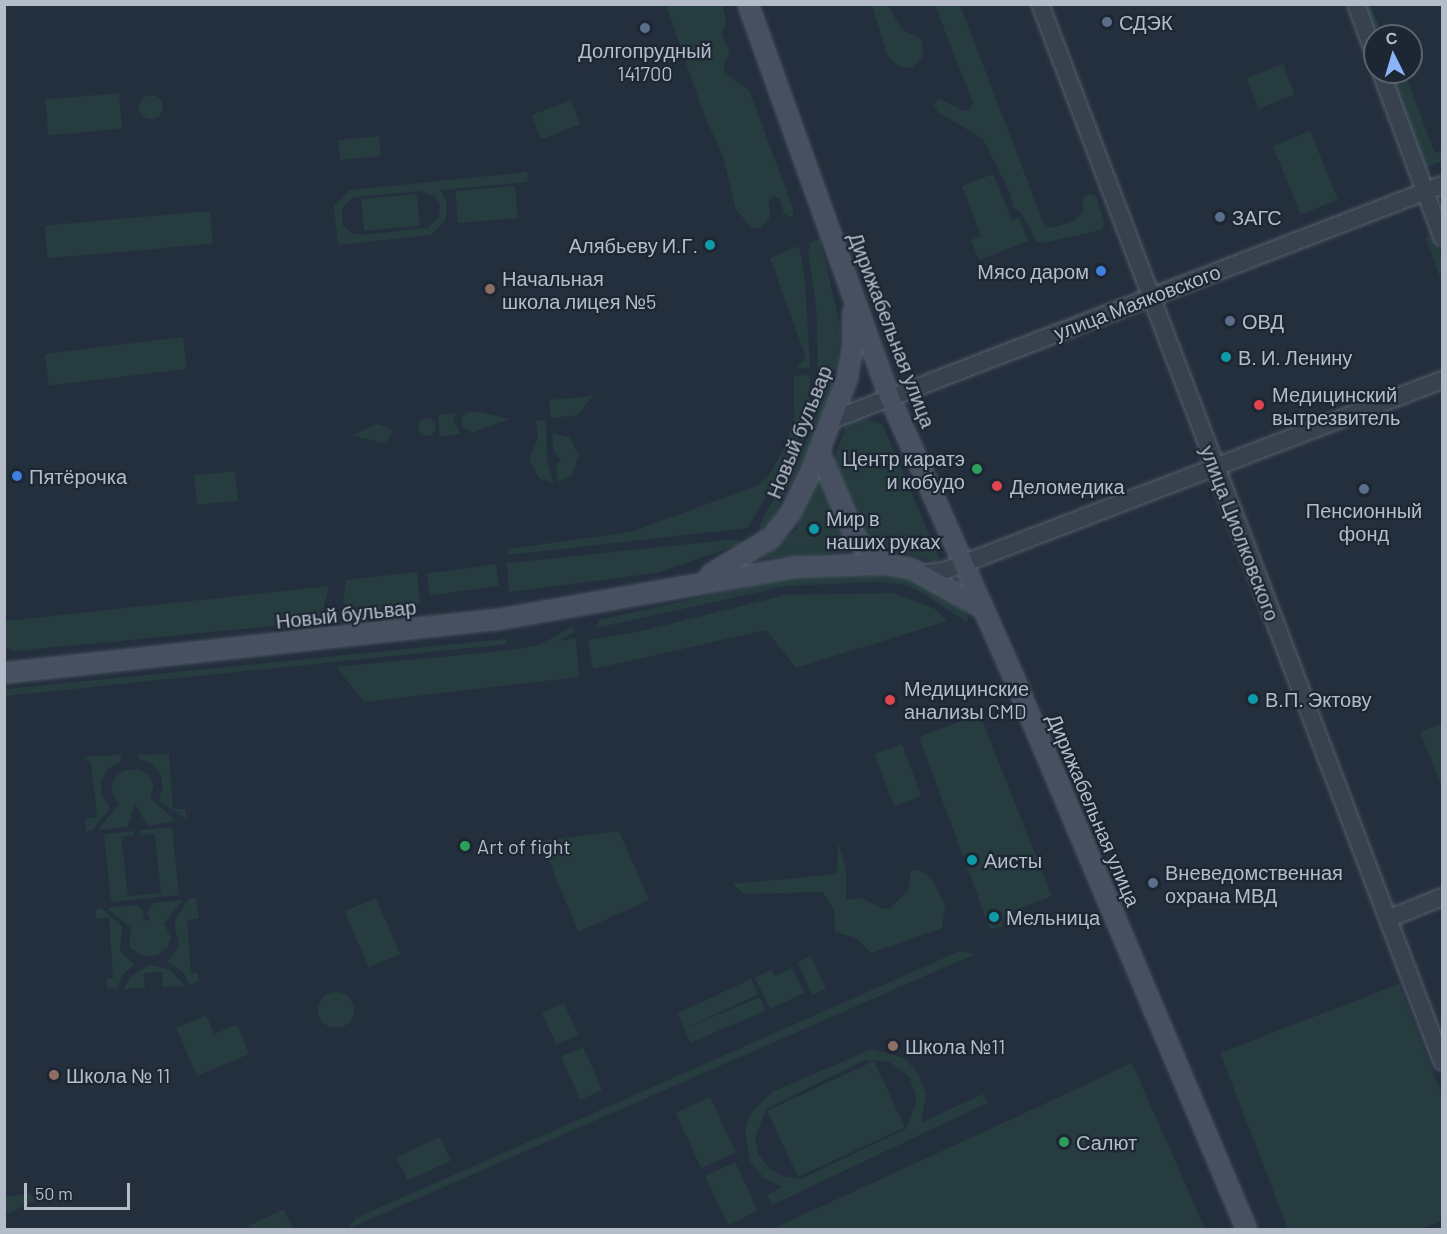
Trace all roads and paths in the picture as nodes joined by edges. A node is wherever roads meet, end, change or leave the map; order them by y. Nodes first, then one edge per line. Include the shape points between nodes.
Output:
1 (748, 4) edge
2 (1040, 4) edge
3 (1356, 4) edge
4 (1363, 24) edge
5 (1386, 84) edge
6 (1443, 185) edge
7 (1426, 192) junction
8 (1443, 237) edge
9 (847, 281) junction
10 (1149, 297) junction
11 (1443, 380) edge
12 (890, 398) junction
13 (832, 420) junction
14 (819, 451) junction
15 (1214, 465) junction
16 (963, 562) junction
17 (885, 564) junction
18 (927, 573) junction
19 (690, 583) junction
20 (984, 609) junction
21 (4, 673) edge
22 (1443, 897) edge
23 (1388, 919) junction
24 (1443, 1061) edge
25 (1246, 1230) edge

1 - 9 main road, Дирижабельная улица
2 - 10 street, улица Циолковского
3 - 4 street
5 - 7 street
6 - 7 street, улица Маяковского
7 - 8 street
7 - 10 street, улица Маяковского
9 - 12 main road, Дирижабельная улица
9 - 13 main road, Новый бульвар via 853,345 847,379
10 - 12 street, улица Маяковского
10 - 15 street, улица Циолковского
11 - 15 street
12 - 13 street, улица Маяковского
12 - 16 main road, Дирижабельная улица
13 - 14 main road, Новый бульвар
14 - 17 main road via 857,541
14 - 19 main road, Новый бульвар via 791,512 771,538
15 - 16 street
15 - 23 street, улица Циолковского
16 - 18 street
16 - 20 main road, Дирижабельная улица
17 - 18 main road, Новый бульвар
17 - 19 main road, Новый бульвар via 795,567
18 - 20 main road
19 - 21 main road, Новый бульвар via 495,620
20 - 25 main road, Дирижабельная улица
22 - 23 street
23 - 24 street, улица Циолковского

